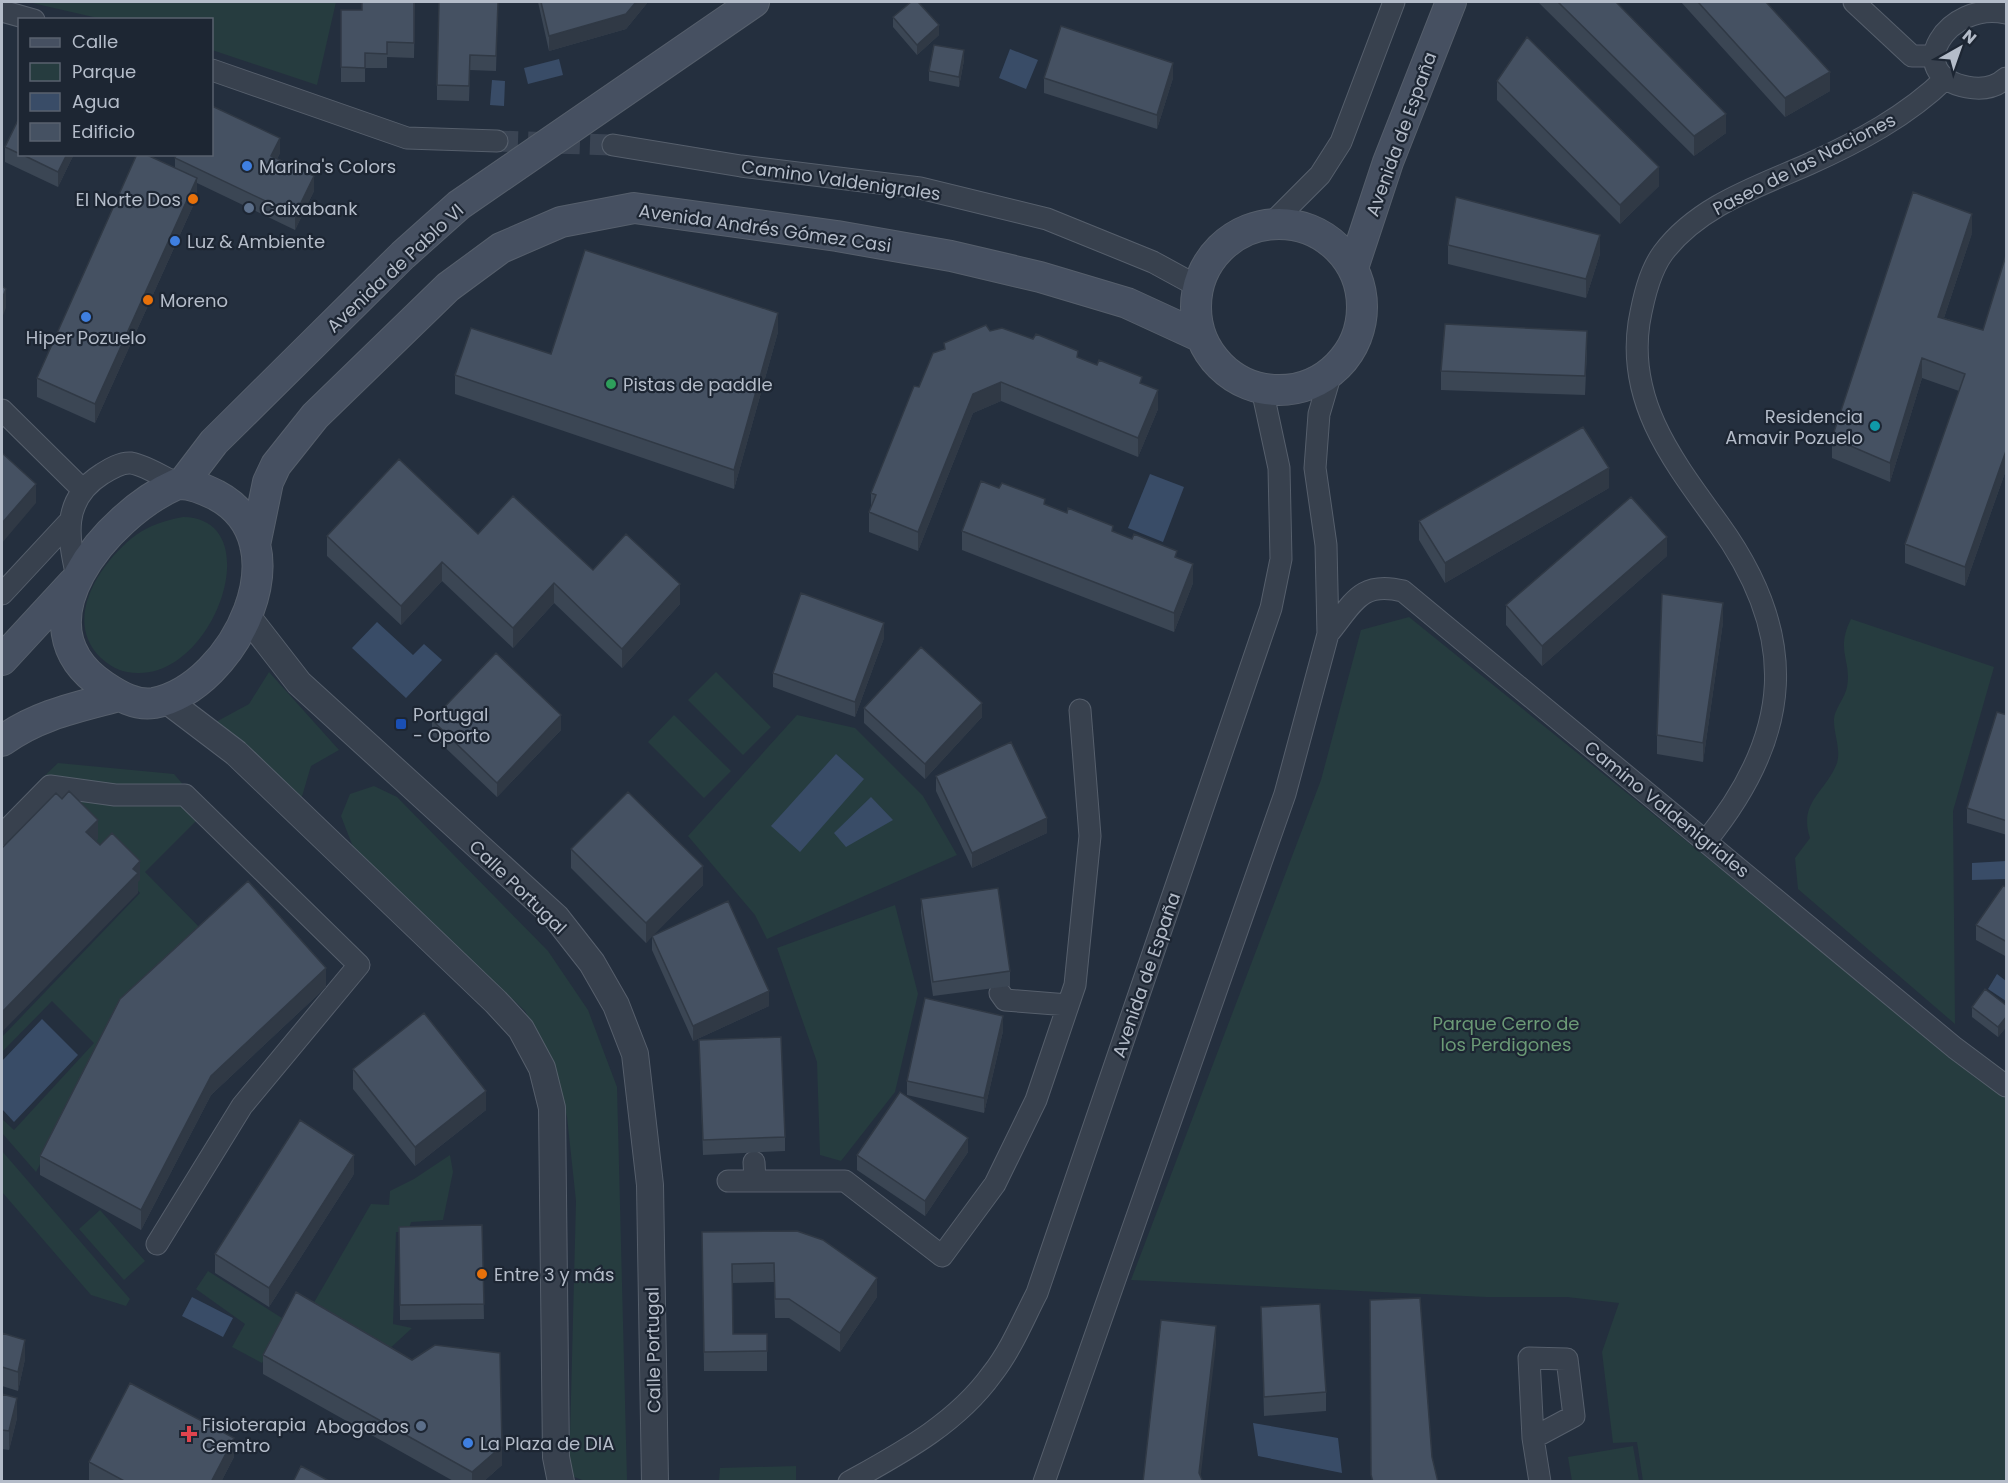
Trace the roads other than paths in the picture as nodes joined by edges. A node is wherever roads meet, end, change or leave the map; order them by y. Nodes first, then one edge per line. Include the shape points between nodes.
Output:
1 (754, 2) edge
2 (1394, 2) edge
3 (1451, 2) edge
4 (1854, 2) edge
5 (1971, 2) edge
6 (2, 11) edge
7 (2007, 13) edge
8 (27, 18) edge
9 (1935, 56) junction
10 (213, 70) edge
11 (1946, 78) junction
12 (2007, 78) edge
13 (497, 141) tunnel mouth
14 (612, 145) tunnel mouth
15 (1272, 223) junction
16 (1353, 268) junction
17 (1197, 286) junction
18 (1201, 337) junction
19 (1331, 373) junction
20 (1262, 389) junction
21 (2, 410) edge
22 (180, 484) junction
23 (83, 490) junction
24 (68, 523) junction
25 (255, 545) junction
26 (75, 580) junction
27 (2, 594) edge
28 (247, 616) junction
29 (1328, 634) junction
30 (2, 660) edge
31 (119, 696) junction
32 (165, 699) junction
33 (1080, 710) dead end
34 (2, 741) edge
35 (2, 836) edge
36 (1706, 841) junction
37 (1000, 993) edge
38 (1068, 1005) junction
39 (2007, 1086) edge
40 (728, 1181) dead end
41 (157, 1244) dead end
42 (1533, 1438) dead end
43 (561, 1482) edge
44 (655, 1482) edge
45 (849, 1482) edge
46 (1044, 1482) edge
47 (1540, 1482) edge

1 - 22 main road, Avenida de Pablo VI via 459,205 214,442
2 - 15 street via 1341,142 1320,175
3 - 16 main road, Avenida de España via 1388,162
4 - 9 street via 1912,56
5 - 7 street via 1985,2
5 - 9 street via 1946,16 1936,33
6 - 8 street
9 - 11 street
10 - 13 street via 407,138
11 - 12 street via 1978,89 1992,87
11 - 36 street, Paseo de las Naciones via 1907,111 1869,135 1750,188 1710,211 1662,254 1648,285 1637,337 1637,364 1651,418 1663,445 1744,563 1764,603 1774,641 1772,712 1761,756 1732,809
14 - 17 street, Camino Valdenigrales via 920,188 1047,219 1154,262
15 - 16 main road via 1304,227 1333,243
15 - 17 main road via 1239,233 1212,255
16 - 19 main road via 1362,296 1361,324 1350,351
17 - 18 main road
18 - 20 main road via 1225,371
18 - 25 main road, Avenida Andrés Gómez Casi via 1118,300 951,256 634,208 561,222 501,248 448,287 315,416 276,465 268,482
19 - 20 main road via 1298,388
19 - 29 street via 1319,414 1315,468 1326,545
20 - 45 street, Avenida de España via 1279,468 1281,559 1271,608 1037,1293 1009,1348 978,1392 922,1441
21 - 23 street
22 - 23 street via 130,463 104,473
22 - 25 main road via 223,499 248,526
22 - 26 main road via 139,508 95,552
23 - 24 street
24 - 26 street
24 - 27 street
25 - 28 main road via 254,595
26 - 30 main road
26 - 31 main road via 65,623 71,652 90,676
28 - 32 main road via 217,665 185,690
28 - 44 street, Calle Portugal via 299,683 555,917 591,963 616,1005 634,1054 650,1185
29 - 36 street, Camino Valdenigriales via 1361,593 1384,586 1403,591
29 - 46 street via 1285,794
31 - 32 main road via 141,703
31 - 34 main road via 47,715 20,727
32 - 43 street via 236,753 435,941 521,1029 542,1068 552,1108 556,1457
33 - 38 street via 1090,836 1075,985
35 - 41 street via 51,786 115,795 185,795 359,965 242,1106
36 - 39 street, Camino Valdenigriales via 1955,1048
37 - 38 street via 1005,1000
38 - 40 street via 1036,1100 995,1184 942,1256 845,1181 754,1171
42 - 47 street

